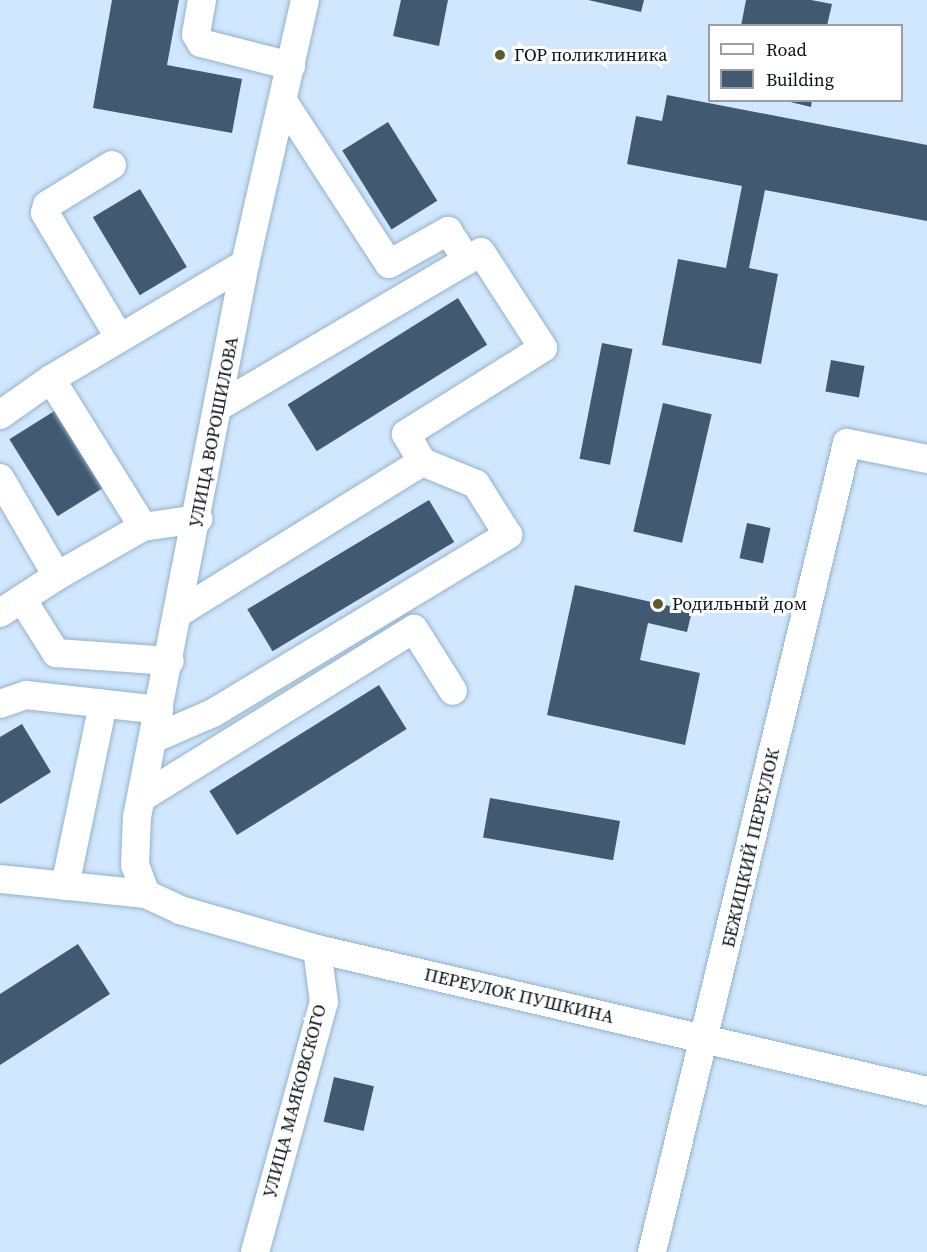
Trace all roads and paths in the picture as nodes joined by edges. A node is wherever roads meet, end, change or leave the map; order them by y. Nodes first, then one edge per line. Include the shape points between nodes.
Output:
1 (202, 0) edge
2 (305, 0) edge
3 (291, 66) junction
4 (284, 101) junction
5 (112, 165) dead end
6 (467, 260) junction
7 (245, 264) junction
8 (119, 337) junction
9 (51, 380) junction
10 (218, 407) junction
11 (0, 415) edge
12 (927, 459) edge
13 (422, 462) junction
14 (0, 478) edge
15 (7, 510) edge
16 (198, 519) junction
17 (143, 527) junction
18 (57, 576) junction
19 (11, 606) edge
20 (180, 612) junction
21 (170, 661) junction
22 (453, 691) dead end
23 (0, 704) edge
24 (103, 704) junction
25 (159, 710) junction
26 (153, 739) junction
27 (141, 798) junction
28 (1, 880) edge
29 (65, 886) junction
30 (146, 894) junction
31 (316, 949) junction
32 (706, 1038) junction
33 (927, 1091) edge
34 (255, 1252) edge
35 (652, 1252) edge

1 - 3 street via 196,34 201,43
2 - 3 street, УЛИЦА ВОРОШИЛОВА
3 - 4 street, УЛИЦА ВОРОШИЛОВА
4 - 6 street via 389,264 448,231
4 - 7 street, УЛИЦА ВОРОШИЛОВА
5 - 8 street via 47,205 45,213
6 - 10 street
6 - 13 street via 481,252 543,348 406,434
7 - 8 street
7 - 10 street, УЛИЦА ВОРОШИЛОВА
8 - 9 street
9 - 11 street
9 - 17 street
10 - 16 street, УЛИЦА ВОРОШИЛОВА
12 - 32 street, БЕЖИЦКИЙ ПЕРЕУЛОК via 847,443
13 - 20 street
13 - 26 street via 476,484 508,535 213,713
14 - 15 street
15 - 18 street
16 - 17 street
16 - 20 street, УЛИЦА ВОРОШИЛОВА
17 - 18 street
18 - 19 street
19 - 21 street via 56,653
20 - 21 street, УЛИЦА ВОРОШИЛОВА
21 - 25 street, УЛИЦА ВОРОШИЛОВА
22 - 27 street via 414,629
23 - 24 street via 27,694
24 - 25 street
24 - 29 street
25 - 26 street, УЛИЦА ВОРОШИЛОВА
26 - 27 street, УЛИЦА ВОРОШИЛОВА
27 - 30 street, УЛИЦА ВОРОШИЛОВА via 135,865
28 - 29 street, ПЕРЕУЛОК ПУШКИНА
29 - 30 street, ПЕРЕУЛОК ПУШКИНА
30 - 31 street, ПЕРЕУЛОК ПУШКИНА via 180,910
31 - 32 street, ПЕРЕУЛОК ПУШКИНА
31 - 34 street, УЛИЦА МАЯКОВСКОГО via 324,1002
32 - 33 street, ПЕРЕУЛОК ПУШКИНА
32 - 35 street, БЕЖИЦКИЙ ПЕРЕУЛОК

